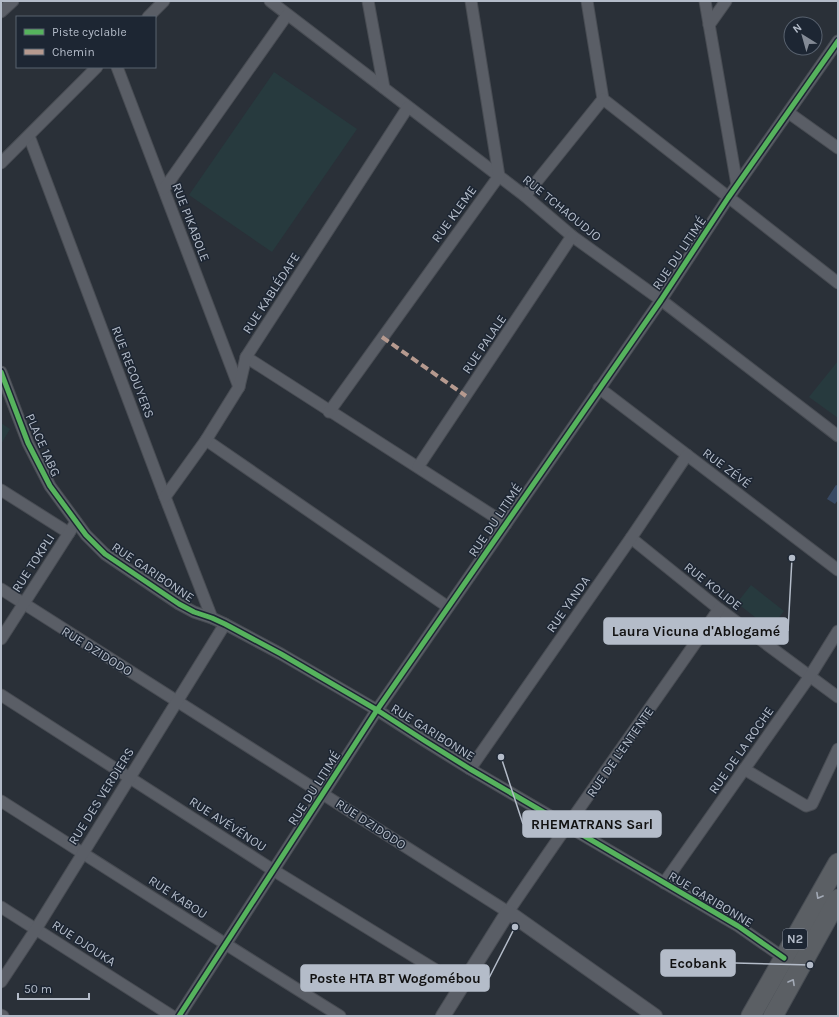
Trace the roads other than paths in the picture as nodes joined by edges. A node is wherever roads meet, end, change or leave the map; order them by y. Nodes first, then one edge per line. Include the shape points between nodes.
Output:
1 (13, 1) edge
2 (164, 1) edge
3 (270, 1) edge
4 (368, 1) edge
5 (472, 1) edge
6 (587, 1) edge
7 (705, 1) edge
8 (726, 1) edge
9 (1, 12) edge
10 (287, 15) junction
11 (149, 16) edge
12 (709, 25) junction
13 (838, 41) edge
14 (96, 68) edge
15 (118, 68) edge
16 (384, 88) junction
17 (604, 99) junction
18 (408, 107) junction
19 (789, 113) junction
20 (29, 136) junction
21 (838, 148) edge
22 (1, 163) edge
23 (498, 176) junction
24 (737, 186) junction
25 (164, 189) junction
26 (525, 196) junction
27 (728, 198) junction
28 (572, 236) junction
29 (838, 283) edge
30 (661, 300) junction
31 (246, 357) junction
32 (1, 372) edge
33 (239, 387) junction
34 (599, 388) junction
35 (330, 412) junction
36 (838, 436) edge
37 (206, 440) junction
38 (687, 455) junction
39 (418, 467) junction
40 (1, 490) edge
41 (165, 497) junction
42 (76, 522) junction
43 (506, 524) junction
44 (69, 533) junction
45 (631, 538) junction
46 (838, 570) edge
47 (1, 589) edge
48 (23, 604) junction
49 (448, 607) junction
50 (719, 609) junction
51 (212, 618) junction
52 (225, 624) junction
53 (838, 631) edge
54 (1, 639) edge
55 (810, 676) junction
56 (1, 695) edge
57 (838, 697) edge
58 (177, 701) junction
59 (377, 710) junction
60 (838, 750) edge
61 (470, 769) junction
62 (744, 769) junction
63 (129, 777) junction
64 (324, 794) junction
65 (1, 801) edge
66 (567, 826) junction
67 (83, 852) junction
68 (838, 862) edge
69 (273, 870) junction
70 (664, 883) junction
71 (838, 899) edge
72 (1, 907) edge
73 (508, 912) junction
74 (36, 929) junction
75 (225, 945) junction
76 (784, 958) junction
77 (1, 982) edge
78 (462, 986) junction
79 (172, 1016) edge
80 (180, 1016) edge
81 (340, 1016) edge
82 (443, 1016) edge
83 (654, 1016) edge
84 (751, 1016) edge
85 (773, 1016) edge

1 - 9 street
2 - 11 street
3 - 10 street, RUE TCHAOUDJO
4 - 16 street
5 - 23 street
6 - 17 street
7 - 12 street
8 - 12 street
10 - 16 street, RUE TCHAOUDJO
10 - 25 street
12 - 24 street
13 - 19 street, RUE DU LITIMÉ
14 - 20 street
15 - 25 street, RUE PIKABOLE
16 - 18 street, RUE TCHAOUDJO
17 - 26 street
17 - 27 street
18 - 23 street, RUE TCHAOUDJO
18 - 31 street, RUE KABLÉDAFE
19 - 21 street
19 - 24 street, RUE DU LITIMÉ
20 - 22 street
20 - 41 street, RUE RECOUYERS
23 - 26 street, RUE TCHAOUDJO
23 - 35 street, RUE KLEME
24 - 27 street, RUE DU LITIMÉ
25 - 33 street, RUE PIKABOLE
26 - 28 street, RUE TCHAOUDJO
27 - 29 street
27 - 30 street, RUE DU LITIMÉ
28 - 30 street, RUE TCHAOUDJO
28 - 39 street, RUE PALALE
30 - 34 street, RUE DU LITIMÉ
30 - 36 street, RUE TCHAOUDJO
31 - 33 street, RUE KABLÉDAFE
31 - 35 street
32 - 42 street, PLACE 1ABG via 28,443 50,486
33 - 37 street, RUE KABLÉDAFE
34 - 38 street, RUE ZÉVÉ
34 - 43 street, RUE DU LITIMÉ
35 - 39 street
37 - 41 street, RUE KABLÉDAFE
37 - 49 street
38 - 45 street, RUE YANDA
38 - 46 street, RUE ZÉVÉ
39 - 43 street
40 - 44 street
41 - 51 street, RUE RECOUYERS
42 - 44 street, RUE TOKPLI
42 - 51 street, RUE GARIBONNE via 105,554 179,604
43 - 49 street, RUE DU LITIMÉ
44 - 48 street, RUE TOKPLI
45 - 50 street, RUE KOLIDE
45 - 61 street, RUE YANDA
47 - 48 street, RUE DZIDODO
48 - 54 street, RUE TOKPLI
48 - 58 street, RUE DZIDODO
49 - 59 street, RUE DU LITIMÉ
50 - 55 street, RUE KOLIDE
50 - 66 street, RUE DE L'ENTENTE
51 - 52 street, RUE GARIBONNE
52 - 58 street, RUE DES VERDIERS
52 - 59 street, RUE GARIBONNE
53 - 55 street, RUE DE LA ROCHE
55 - 57 street, RUE KOLIDE
55 - 62 street, RUE DE LA ROCHE
56 - 63 street, RUE AVÉVÉNOU
58 - 63 street, RUE DES VERDIERS
58 - 64 street, RUE DZIDODO
59 - 61 street, RUE GARIBONNE
59 - 64 street, RUE DU LITIMÉ
60 - 62 street via 812,804 808,806
61 - 66 street, RUE GARIBONNE
62 - 70 street, RUE DE LA ROCHE
63 - 67 street, RUE DES VERDIERS
63 - 69 street, RUE AVÉVÉNOU
64 - 69 street, RUE DU LITIMÉ
64 - 73 street, RUE DZIDODO
65 - 67 street, RUE KABOU
66 - 70 street, RUE GARIBONNE
66 - 73 street, RUE DE L'ENTENTE
67 - 74 street, RUE DES VERDIERS
67 - 75 street, RUE KABOU
68 -> 76 highway, N2
69 - 75 street, RUE DU LITIMÉ
69 - 78 street, RUE AVÉVÉNOU
70 - 76 street, RUE GARIBONNE via 738,926
85 -> 71 highway, N2
72 - 74 street, RUE DJOUKA
73 - 78 street, RUE DE L'ENTENTE
73 - 83 street, RUE DZIDODO
74 - 77 street, RUE DES VERDIERS
74 - 79 street, RUE DJOUKA
75 - 80 street, RUE DU LITIMÉ
75 - 81 street, RUE KABOU
76 - 84 highway, N2
78 - 82 street, RUE DE L'ENTENTE

